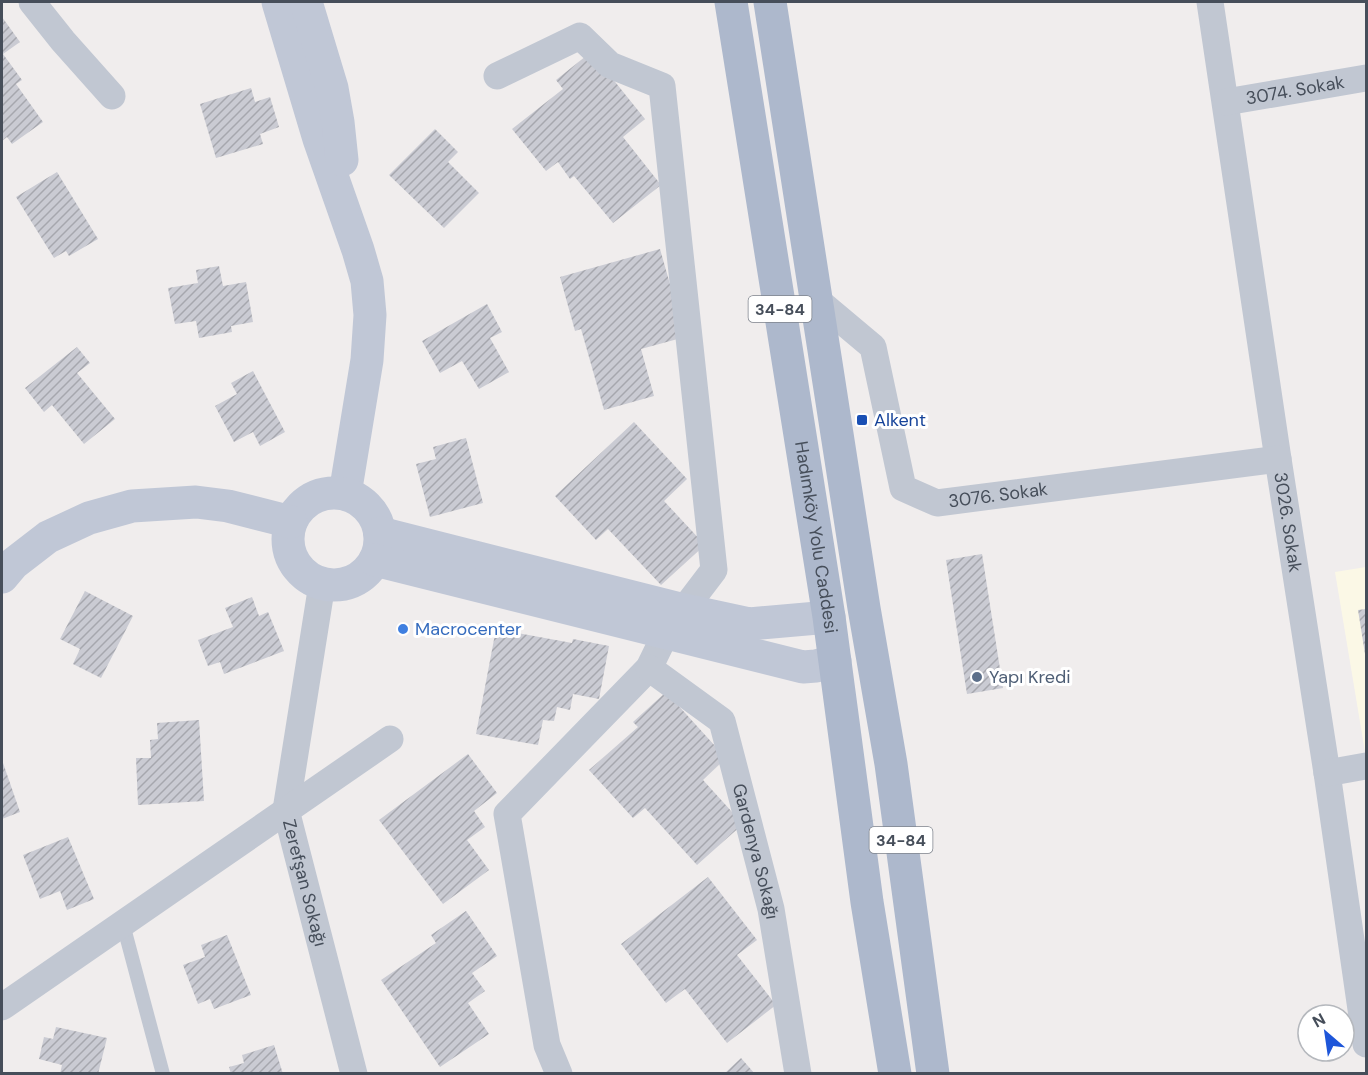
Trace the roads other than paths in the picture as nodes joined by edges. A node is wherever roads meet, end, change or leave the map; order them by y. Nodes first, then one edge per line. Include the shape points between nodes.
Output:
1 (32, 2) edge
2 (278, 2) edge
3 (306, 2) edge
4 (731, 2) edge
5 (770, 2) edge
6 (1210, 2) edge
7 (497, 76) dead end
8 (1366, 78) edge
9 (112, 96) dead end
10 (1226, 102) junction
11 (358, 250) junction
12 (817, 300) junction
13 (1278, 459) junction
14 (345, 494) junction
15 (291, 522) junction
16 (377, 546) junction
17 (2, 577) edge
18 (322, 584) junction
19 (864, 608) junction
20 (829, 618) junction
21 (675, 621) junction
22 (844, 653) junction
23 (649, 668) junction
24 (390, 739) dead end
25 (891, 764) junction
26 (1366, 766) edge
27 (1327, 772) junction
28 (286, 810) junction
29 (123, 924) junction
30 (2, 1007) edge
31 (1366, 1044) edge
32 (163, 1074) edge
33 (354, 1074) edge
34 (559, 1074) edge
35 (798, 1074) edge
36 (895, 1074) edge
37 (933, 1074) edge

1 - 9 street
2 - 11 street via 319,139
3 - 11 street via 332,88
4 - 20 main road, Hadımköy Yolu Caddesi / 34-84
5 - 12 main road, Hadımköy Yolu Caddesi / 34-84
6 - 10 street, 3026. Sokak
7 - 21 street via 580,36 610,65 662,86 714,570
8 - 10 street, 3074. Sokak
10 - 13 street, 3026. Sokak
11 - 14 street via 367,281 370,315 367,360
12 - 13 street, 3076. Sokak via 873,347 903,488 937,504
12 - 19 main road, Hadımköy Yolu Caddesi / 34-84
13 - 27 street, 3026. Sokak
14 - 15 street via 316,496 304,503
14 - 16 street via 358,499 376,519
15 - 17 street via 196,502 132,506 89,518 48,537
15 - 18 street via 287,541 290,555 308,578
16 - 18 street via 366,572 353,581
16 - 21 street
18 - 28 street, Zerefşan Sokağı
19 - 22 main road via 863,622
19 - 25 main road, Hadımköy Yolu Caddesi / 34-84
20 - 21 street via 749,624
20 - 22 main road, Hadımköy Yolu Caddesi / 34-84
21 - 22 street via 803,667 816,666
21 - 23 street
22 - 25 main road via 859,665 870,724
22 - 36 main road, Hadımköy Yolu Caddesi / 34-84 via 867,902
23 - 34 street via 507,813 547,1045
23 - 35 street, Gardenya Sokağı via 722,721 771,909
24 - 28 street
25 - 37 main road, Hadımköy Yolu Caddesi / 34-84
26 - 27 street
27 - 31 street, 3026. Sokak
28 - 29 street
28 - 33 street, Zerefşan Sokağı
29 - 30 street
29 - 32 lane

